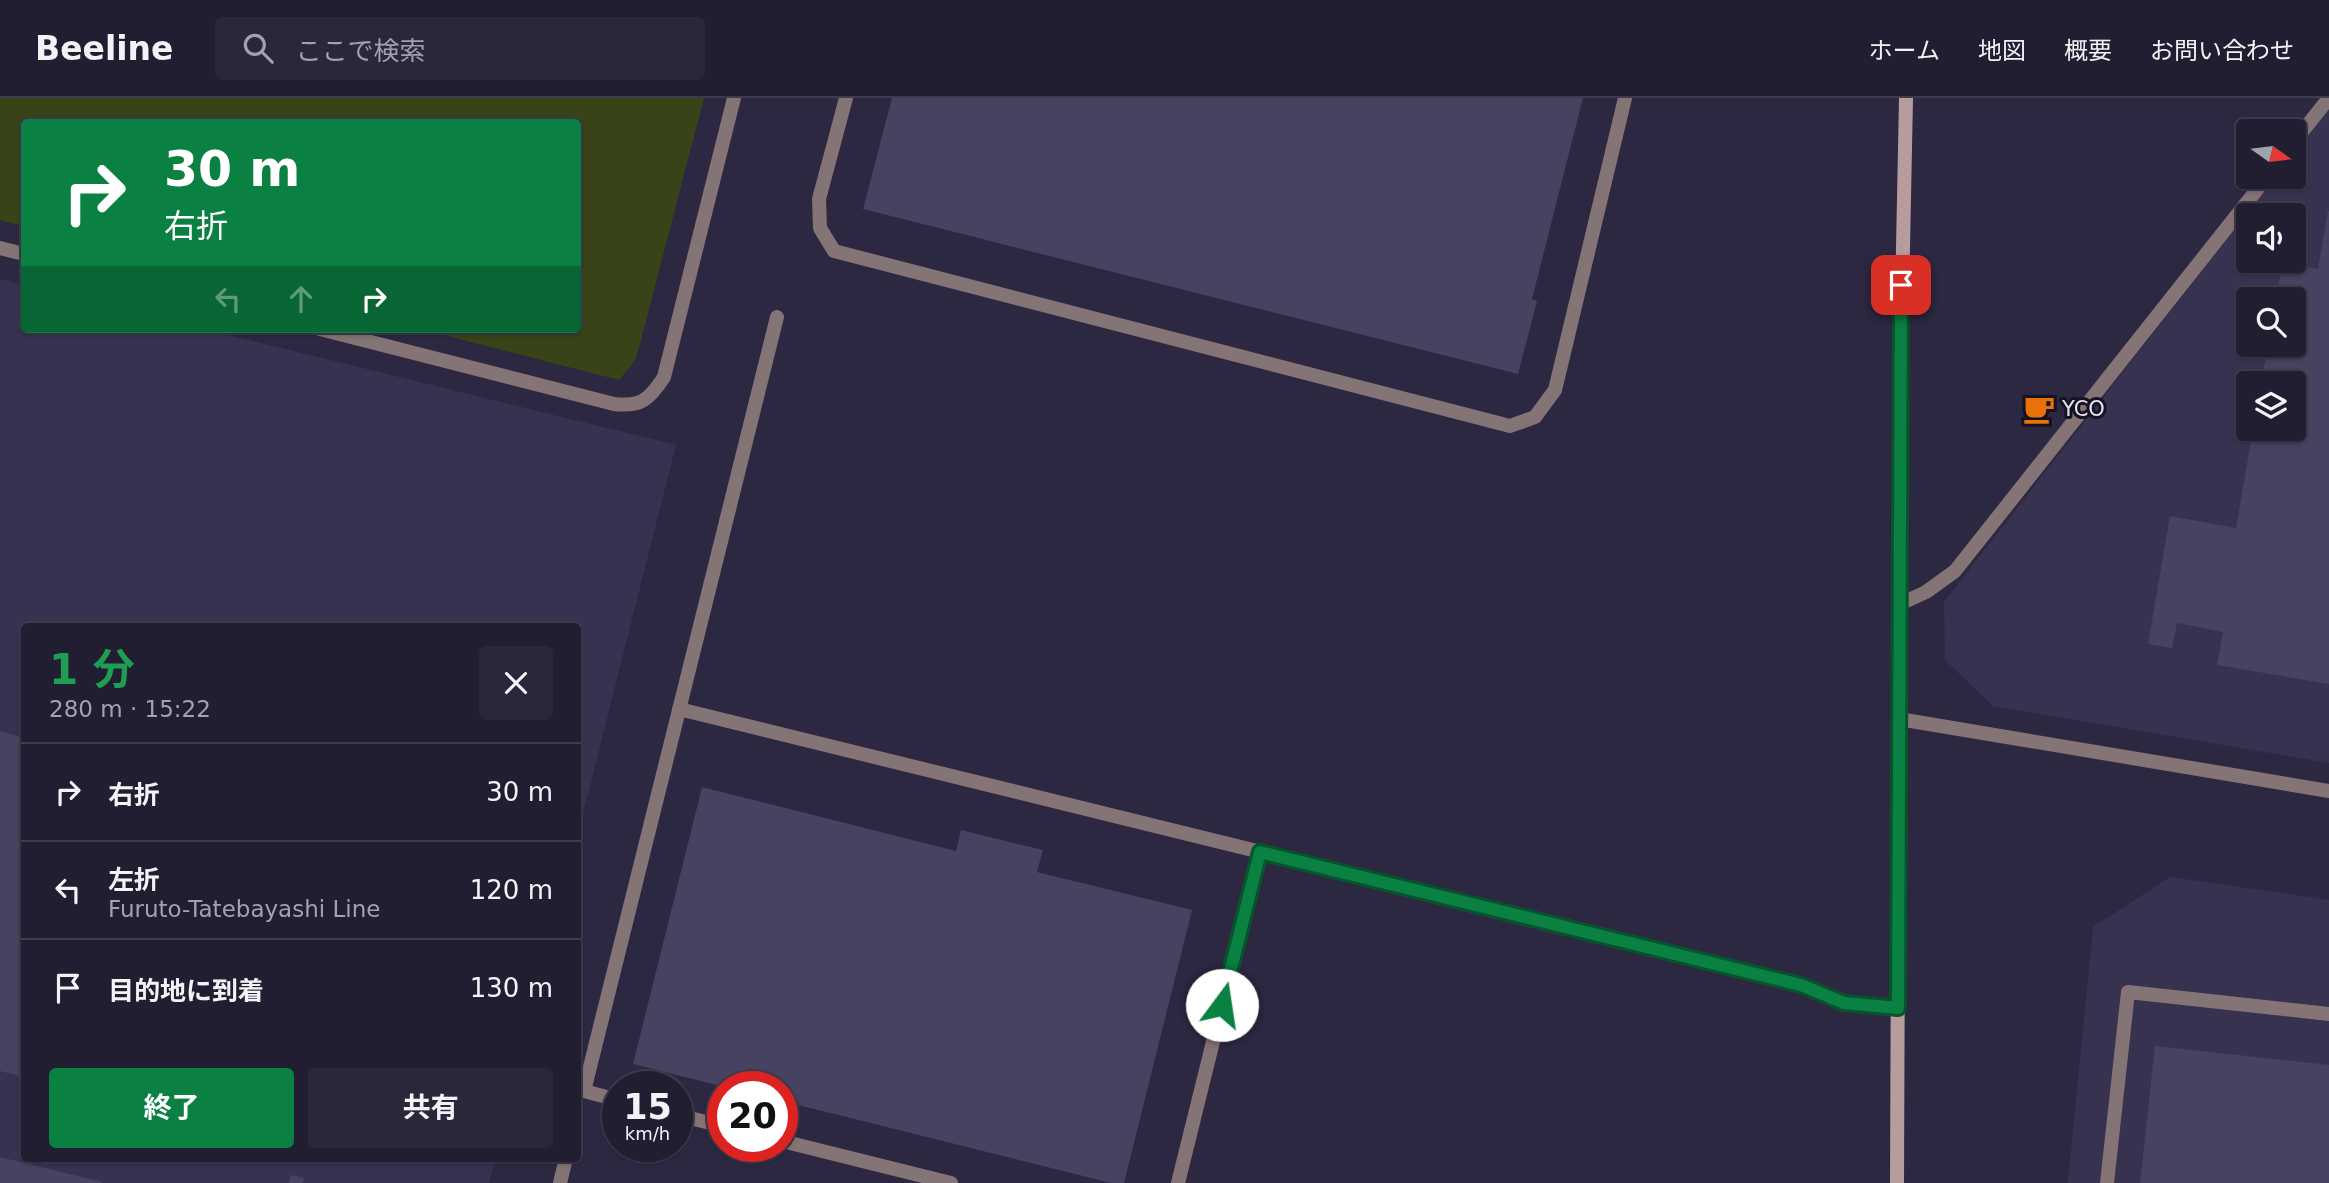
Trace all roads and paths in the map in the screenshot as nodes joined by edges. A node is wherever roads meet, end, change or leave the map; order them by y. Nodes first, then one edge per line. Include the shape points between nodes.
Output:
1 (734, 98) edge
2 (846, 98) edge
3 (1625, 98) edge
4 (1906, 98) edge
5 (2329, 98) edge
6 (2306, 127) edge
7 (2257, 189) edge
8 (0, 247) edge
9 (21, 253) edge
10 (777, 317) dead end
11 (336, 333) edge
12 (1900, 604) junction
13 (679, 709) junction
14 (1899, 719) junction
15 (2329, 791) edge
16 (1260, 852) junction
17 (1898, 1008) junction
18 (2329, 1014) edge
19 (602, 1096) edge
20 (798, 1145) edge
21 (565, 1162) edge
22 (560, 1183) edge
23 (951, 1183) edge
24 (1178, 1183) edge
25 (1897, 1183) edge
26 (2107, 1183) edge

1 - 11 street via 664,377 652,395 633,406
2 - 3 street via 819,200 820,228 834,251 1510,426 1535,417 1555,390
4 - 12 main road
5 - 6 street
7 - 12 street via 1955,571
8 - 9 street
10 - 13 street
12 - 14 main road
13 - 16 street
13 - 19 street via 584,1091
14 - 15 street
14 - 17 main road
16 - 17 street via 1801,985 1844,1003
16 - 24 street
17 - 25 main road
18 - 26 street via 2128,992
20 - 23 street
21 - 22 street

